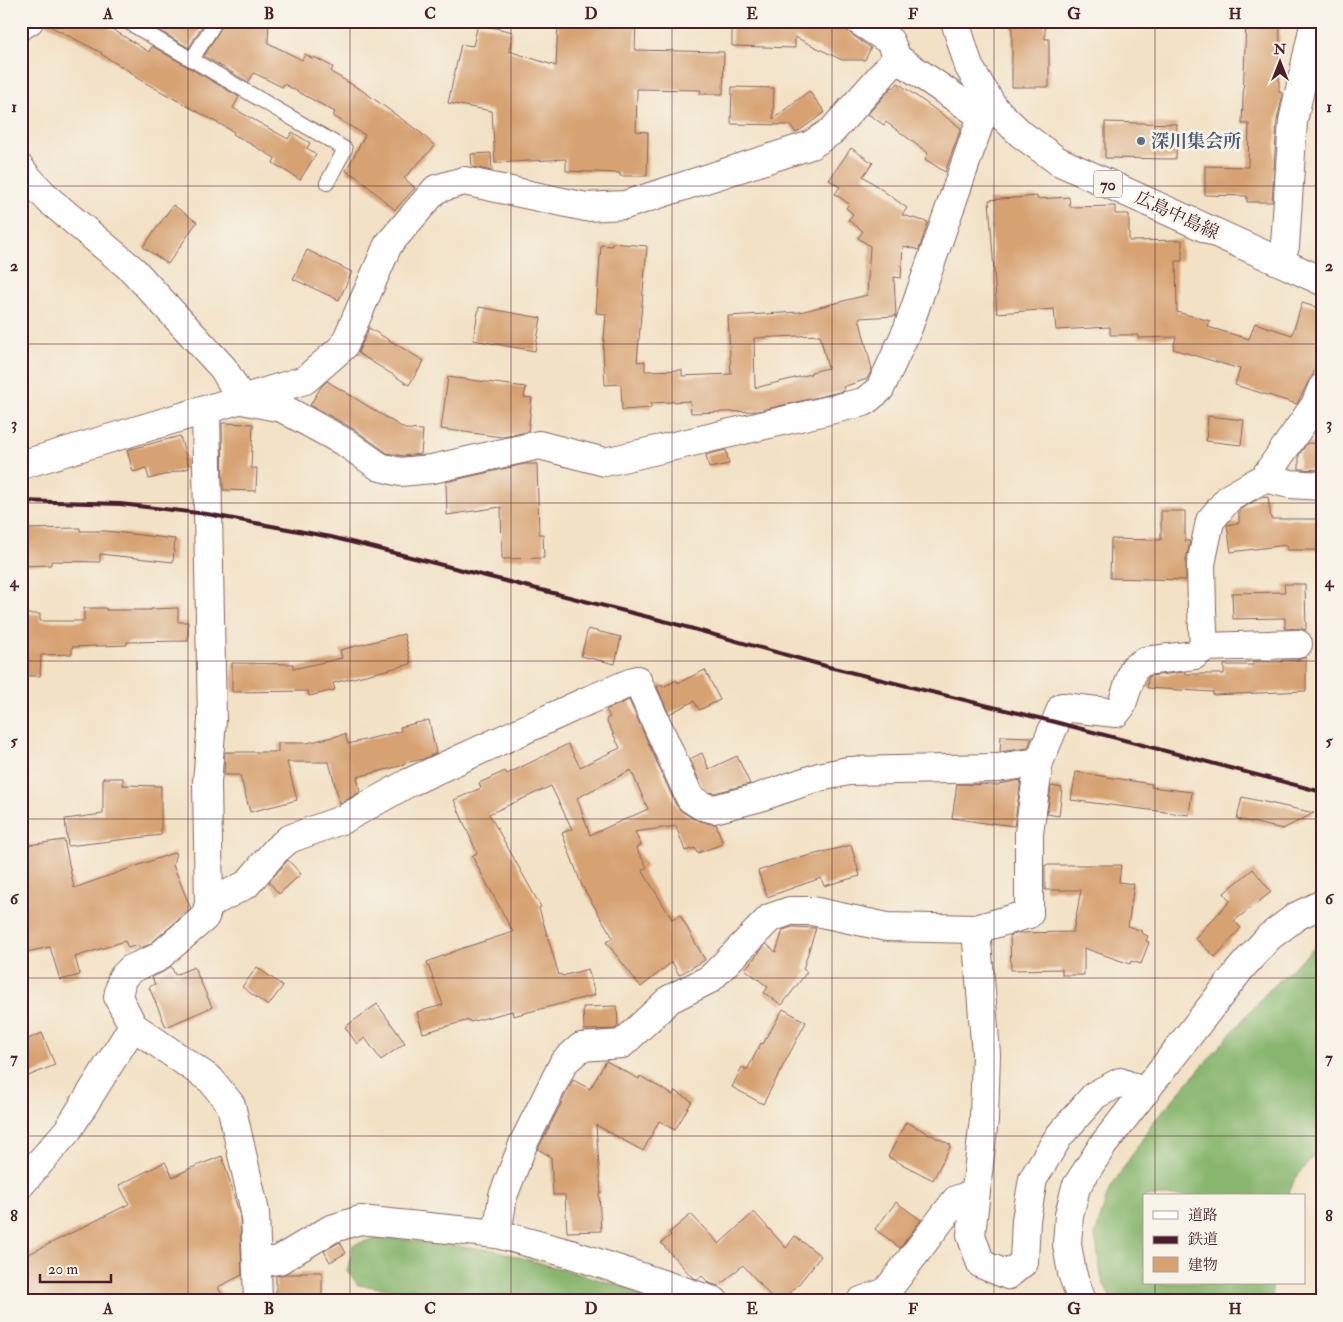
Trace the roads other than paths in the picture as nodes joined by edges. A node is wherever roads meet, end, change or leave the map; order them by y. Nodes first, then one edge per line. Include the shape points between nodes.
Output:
1 (29, 21) edge
2 (126, 21) edge
3 (216, 21) edge
4 (859, 21) edge
5 (955, 21) edge
6 (21, 26) edge
7 (1322, 26) edge
8 (896, 58) junction
9 (192, 59) junction
10 (988, 112) junction
11 (21, 169) edge
12 (327, 183) dead end
13 (1278, 262) junction
14 (1322, 282) edge
15 (1322, 388) edge
16 (242, 400) junction
17 (206, 411) junction
18 (21, 464) edge
19 (1264, 478) junction
20 (1322, 486) edge
21 (1298, 644) dead end
22 (1204, 647) junction
23 (1039, 762) junction
24 (209, 904) junction
25 (1322, 904) edge
26 (976, 929) junction
27 (133, 1026) junction
28 (1145, 1092) junction
29 (21, 1184) edge
30 (975, 1193) junction
31 (497, 1234) junction
32 (258, 1263) junction
33 (877, 1298) edge
34 (258, 1301) edge
35 (714, 1301) edge
36 (1082, 1301) edge

1 - 6 street
2 - 9 lane
3 - 9 lane
4 - 8 street via 890,41
5 - 10 street, 広島中島線 / 70 via 969,68
7 - 13 street via 1314,25 1293,121 1285,246
8 - 10 street
8 - 16 street via 832,131 811,145 624,205 586,207 464,181 436,189 388,245 344,346 306,380
9 - 12 lane via 345,149
10 - 13 street, 広島中島線 / 70 via 1058,161
10 - 16 street via 908,328 880,389 864,402 605,462 539,444 432,469 400,472 380,467 346,443 282,408
11 - 16 street via 49,200 133,270 223,368
13 - 14 street, 広島中島線 / 70
15 - 19 street via 1315,405
16 - 17 street
17 - 18 street
17 - 24 street via 212,720 207,783
19 - 20 street
19 - 22 street via 1229,498 1210,521 1201,564
21 - 22 street
22 - 23 street via 1195,655 1146,661 1134,668 1116,713 1062,707
23 - 24 street via 997,768 848,772 819,777 714,809 690,798 636,680 408,783 344,819 289,839 247,884
23 - 26 street via 1029,833 1029,914
24 - 27 street via 205,917 157,958 130,970 122,978 118,996
25 - 28 street via 1297,916 1269,937
26 - 30 street via 986,1054 984,1119
26 - 31 street via 887,927 812,912 790,912 770,918 710,979 670,999 622,1044 581,1048 564,1062 524,1142 503,1196
27 - 29 street via 68,1130
27 - 32 street via 211,1080 232,1105 255,1212
28 - 30 street via 1120,1082 1095,1095 1059,1136 1032,1179 1024,1262 1008,1275 981,1264 970,1235
28 - 36 street via 1103,1145 1076,1187 1069,1215 1067,1245
30 - 33 street via 956,1200
31 - 32 street via 360,1220 331,1229 278,1260
31 - 35 street via 580,1257
32 - 34 street

